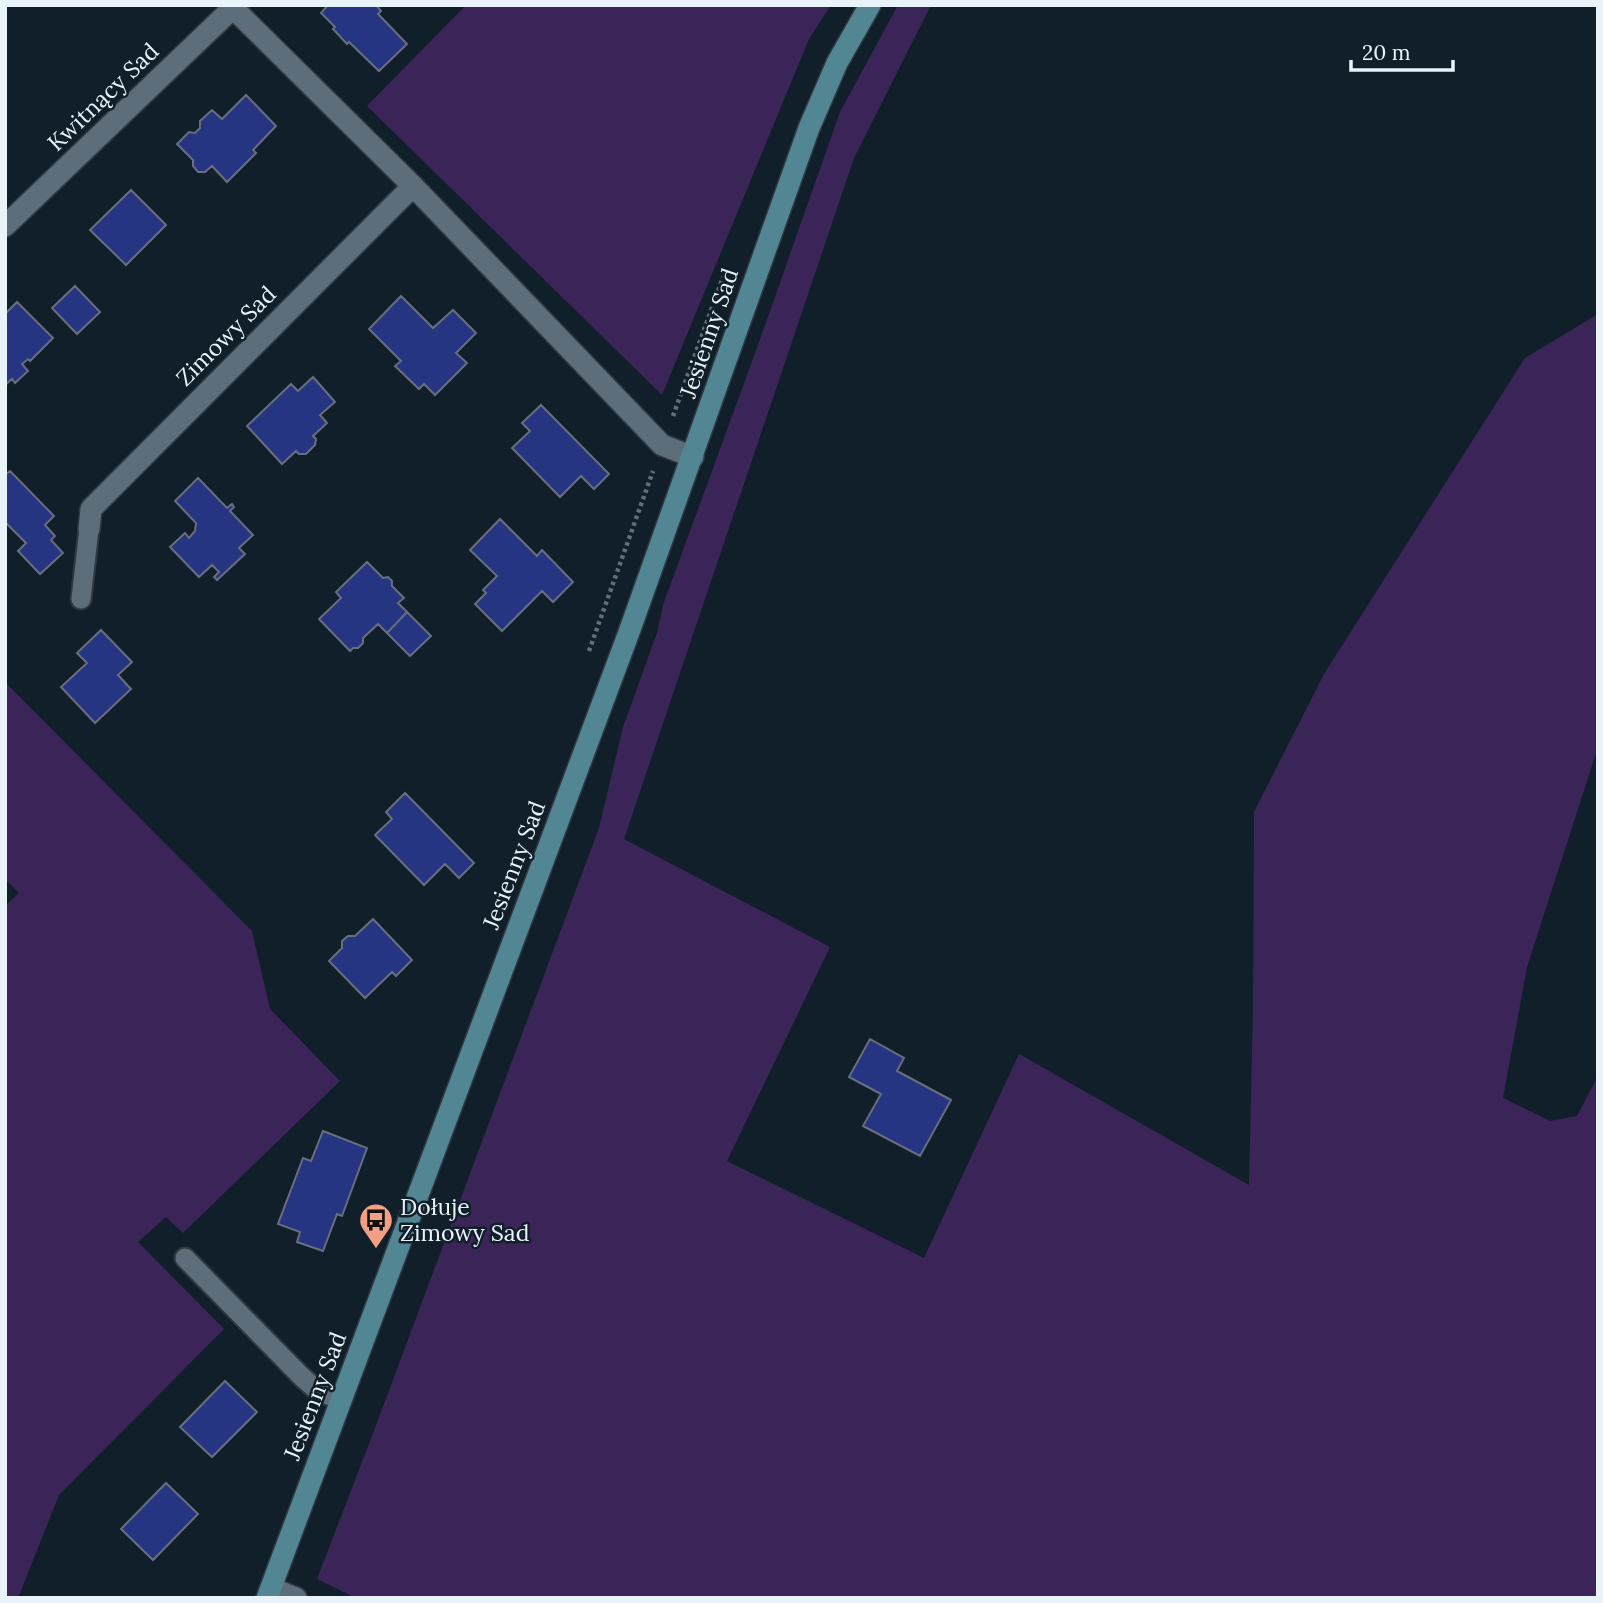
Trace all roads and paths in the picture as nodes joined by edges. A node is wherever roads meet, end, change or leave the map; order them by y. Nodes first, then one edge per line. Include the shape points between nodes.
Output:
1 (870, 5) edge
2 (235, 7) edge
3 (413, 186) junction
4 (5, 226) edge
5 (693, 457) junction
6 (89, 529) joint
7 (81, 599) dead end
8 (185, 1258) dead end
9 (342, 1400) junction
10 (269, 1593) edge
11 (296, 1598) edge

1 - 5 street, Jesienny Sad via 824,92
2 - 3 street
2 - 4 street, Kwitnący Sad
3 - 5 street via 662,445
3 - 6 street, Zimowy Sad via 91,509
5 - 9 street, Jesienny Sad
6 - 7 lane
8 - 9 lane via 302,1377 318,1391
9 - 10 street, Jesienny Sad
10 - 11 street, Jesienny Sad

